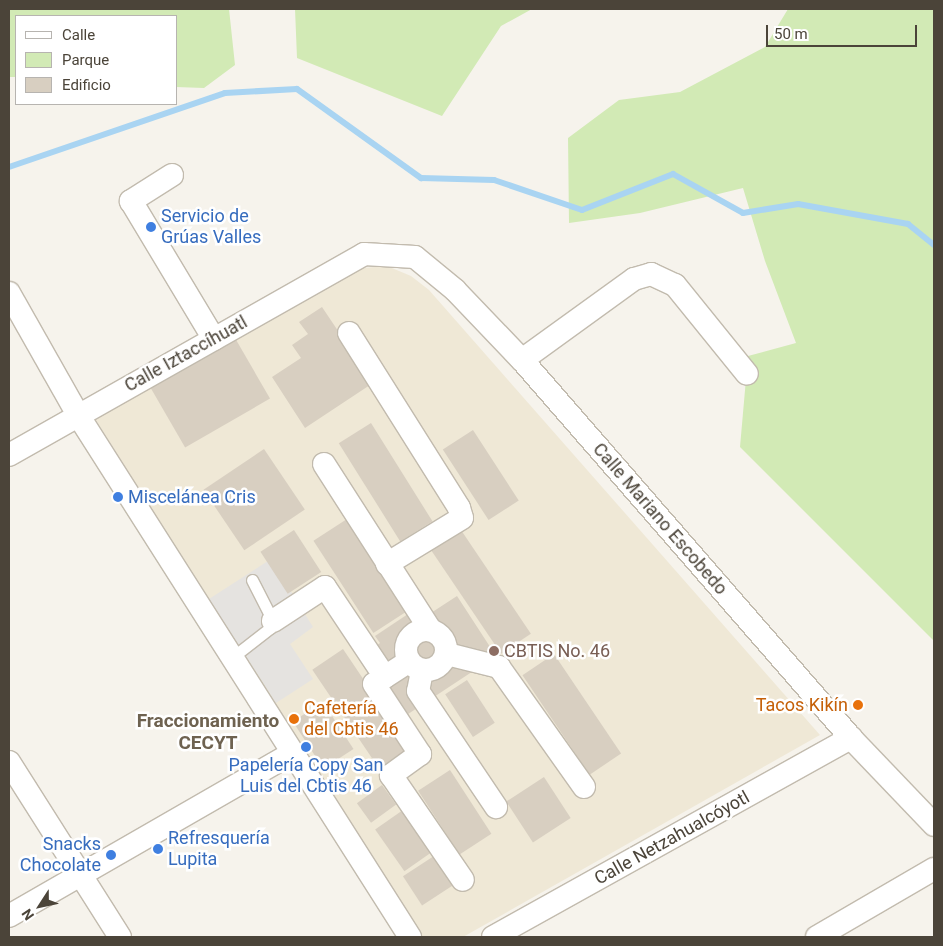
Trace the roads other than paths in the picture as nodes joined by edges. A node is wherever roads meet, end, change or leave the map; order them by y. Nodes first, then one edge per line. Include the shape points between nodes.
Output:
1 (172, 175) dead end
2 (364, 254) joint
3 (9, 293) edge
4 (350, 333) dead end
5 (214, 339) junction
6 (522, 360) junction
7 (747, 374) dead end
8 (78, 415) junction
9 (9, 455) edge
10 (324, 464) dead end
11 (387, 564) junction
12 (252, 580) dead end
13 (273, 621) junction
14 (430, 629) junction
15 (447, 654) junction
16 (234, 656) junction
17 (415, 667) junction
18 (385, 678) junction
19 (851, 738) junction
20 (292, 753) junction
21 (9, 762) edge
22 (584, 787) dead end
23 (496, 808) dead end
24 (934, 825) edge
25 (934, 869) edge
26 (79, 873) junction
27 (463, 880) dead end
28 (9, 916) edge
29 (120, 937) edge
30 (410, 937) edge
31 (493, 937) edge
32 (817, 937) edge

1 - 5 street via 131,201
2 - 5 street, Calle Iztaccíhuatl
2 - 6 street, Calle Mariano Escobedo via 415,257 455,290
3 - 8 street
4 - 11 street via 459,508 462,518
5 - 8 street, Calle Iztaccíhuatl
6 - 7 street via 634,280 651,274 675,285
6 - 19 street, Calle Mariano Escobedo
8 - 9 street, Calle Iztaccíhuatl
8 - 16 street
10 - 11 street
11 - 14 street
12 - 13 lane
13 - 16 lane via 270,628
13 - 18 street via 326,587
14 - 15 street via 444,638
14 - 17 street via 414,632 405,646
15 - 17 street via 438,668
15 - 22 street via 499,667
16 - 20 street
17 - 18 street
17 - 23 street via 418,691
18 - 27 street via 374,684 420,754 391,775
19 - 24 street, Calle Mariano Escobedo
19 - 31 street, Calle Netzahualcóyotl
20 - 26 street
20 - 30 street
21 - 26 street
25 - 32 street
26 - 28 street
26 - 29 street

